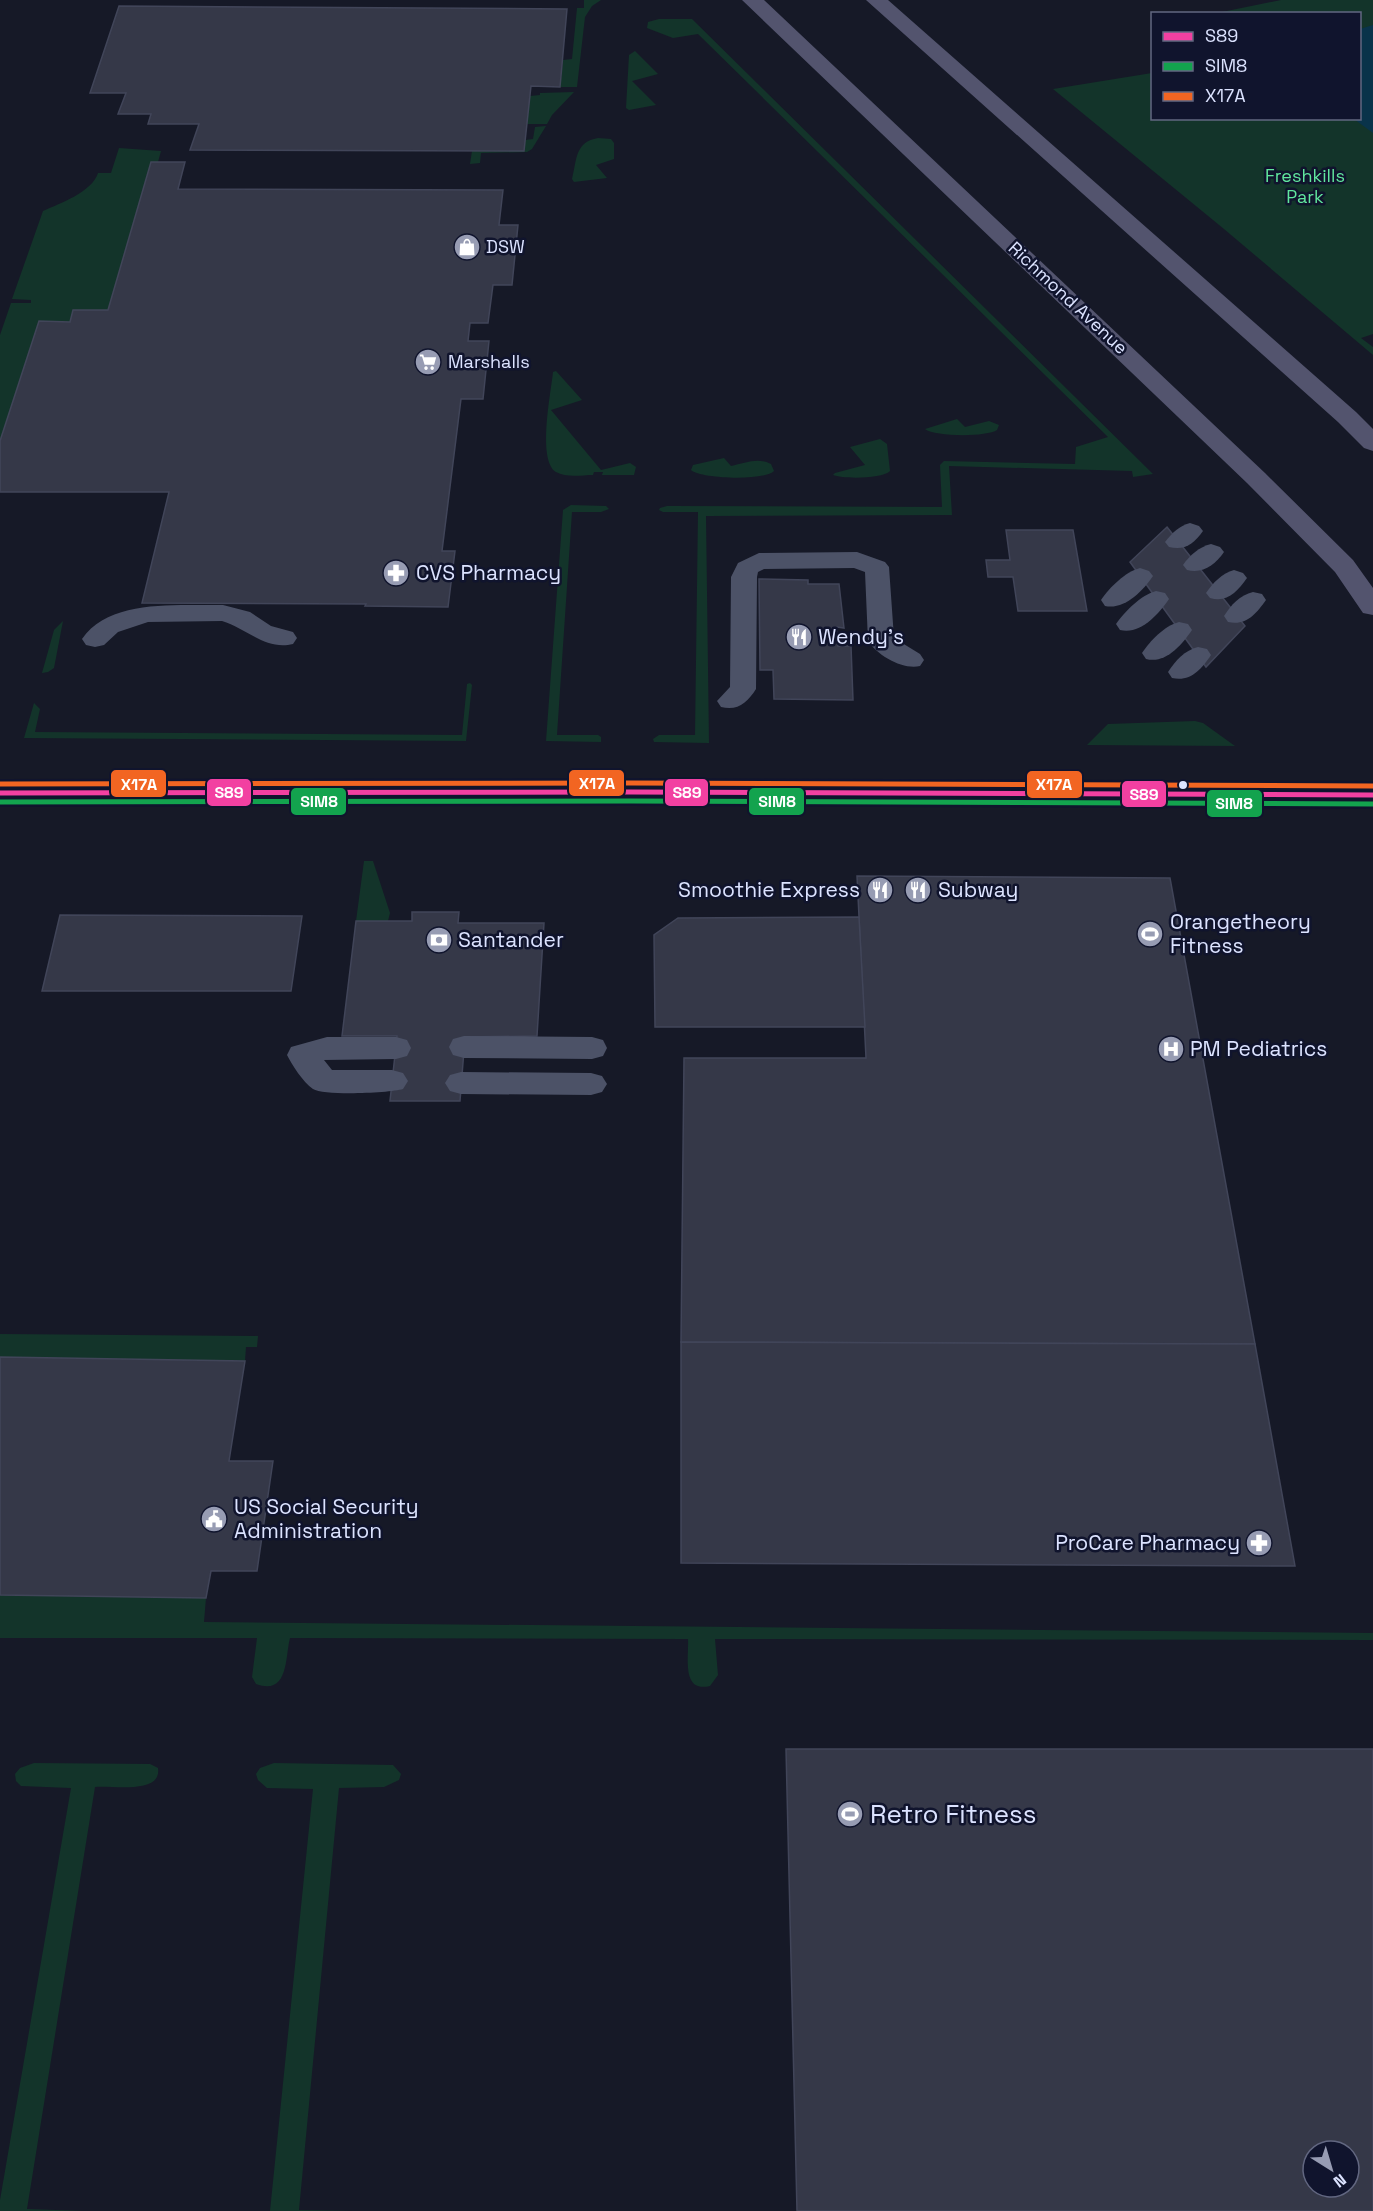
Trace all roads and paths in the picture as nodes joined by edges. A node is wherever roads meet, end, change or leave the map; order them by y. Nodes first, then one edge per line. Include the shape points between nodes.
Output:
1 (752, 0) edge
2 (876, 0) edge
3 (1373, 443) edge
4 (1140, 576) dead end
5 (1156, 599) dead end
6 (1114, 600) dead end
7 (1373, 608) edge
8 (1129, 624) dead end
9 (1179, 630) dead end
10 (284, 638) dead end
11 (95, 639) dead end
12 (1155, 653) dead end
13 (911, 660) dead end
14 (731, 701) dead end
15 (0, 793) edge
16 (1373, 795) edge
17 (302, 1055) dead end
18 (394, 1065) dead end
19 (462, 1065) dead end
20 (591, 1066) dead end

1 - 7 main road, Richmond Avenue via 1257,478 1344,566
2 - 3 main road
4 - 6 lane
5 - 8 lane
9 - 12 lane
10 - 11 lane via 223,614 146,614 109,626
13 - 14 lane via 881,641 876,567 857,560 759,561 747,568 744,577 743,689
15 - 16 street
17 - 18 lane via 324,1081
19 - 20 lane

